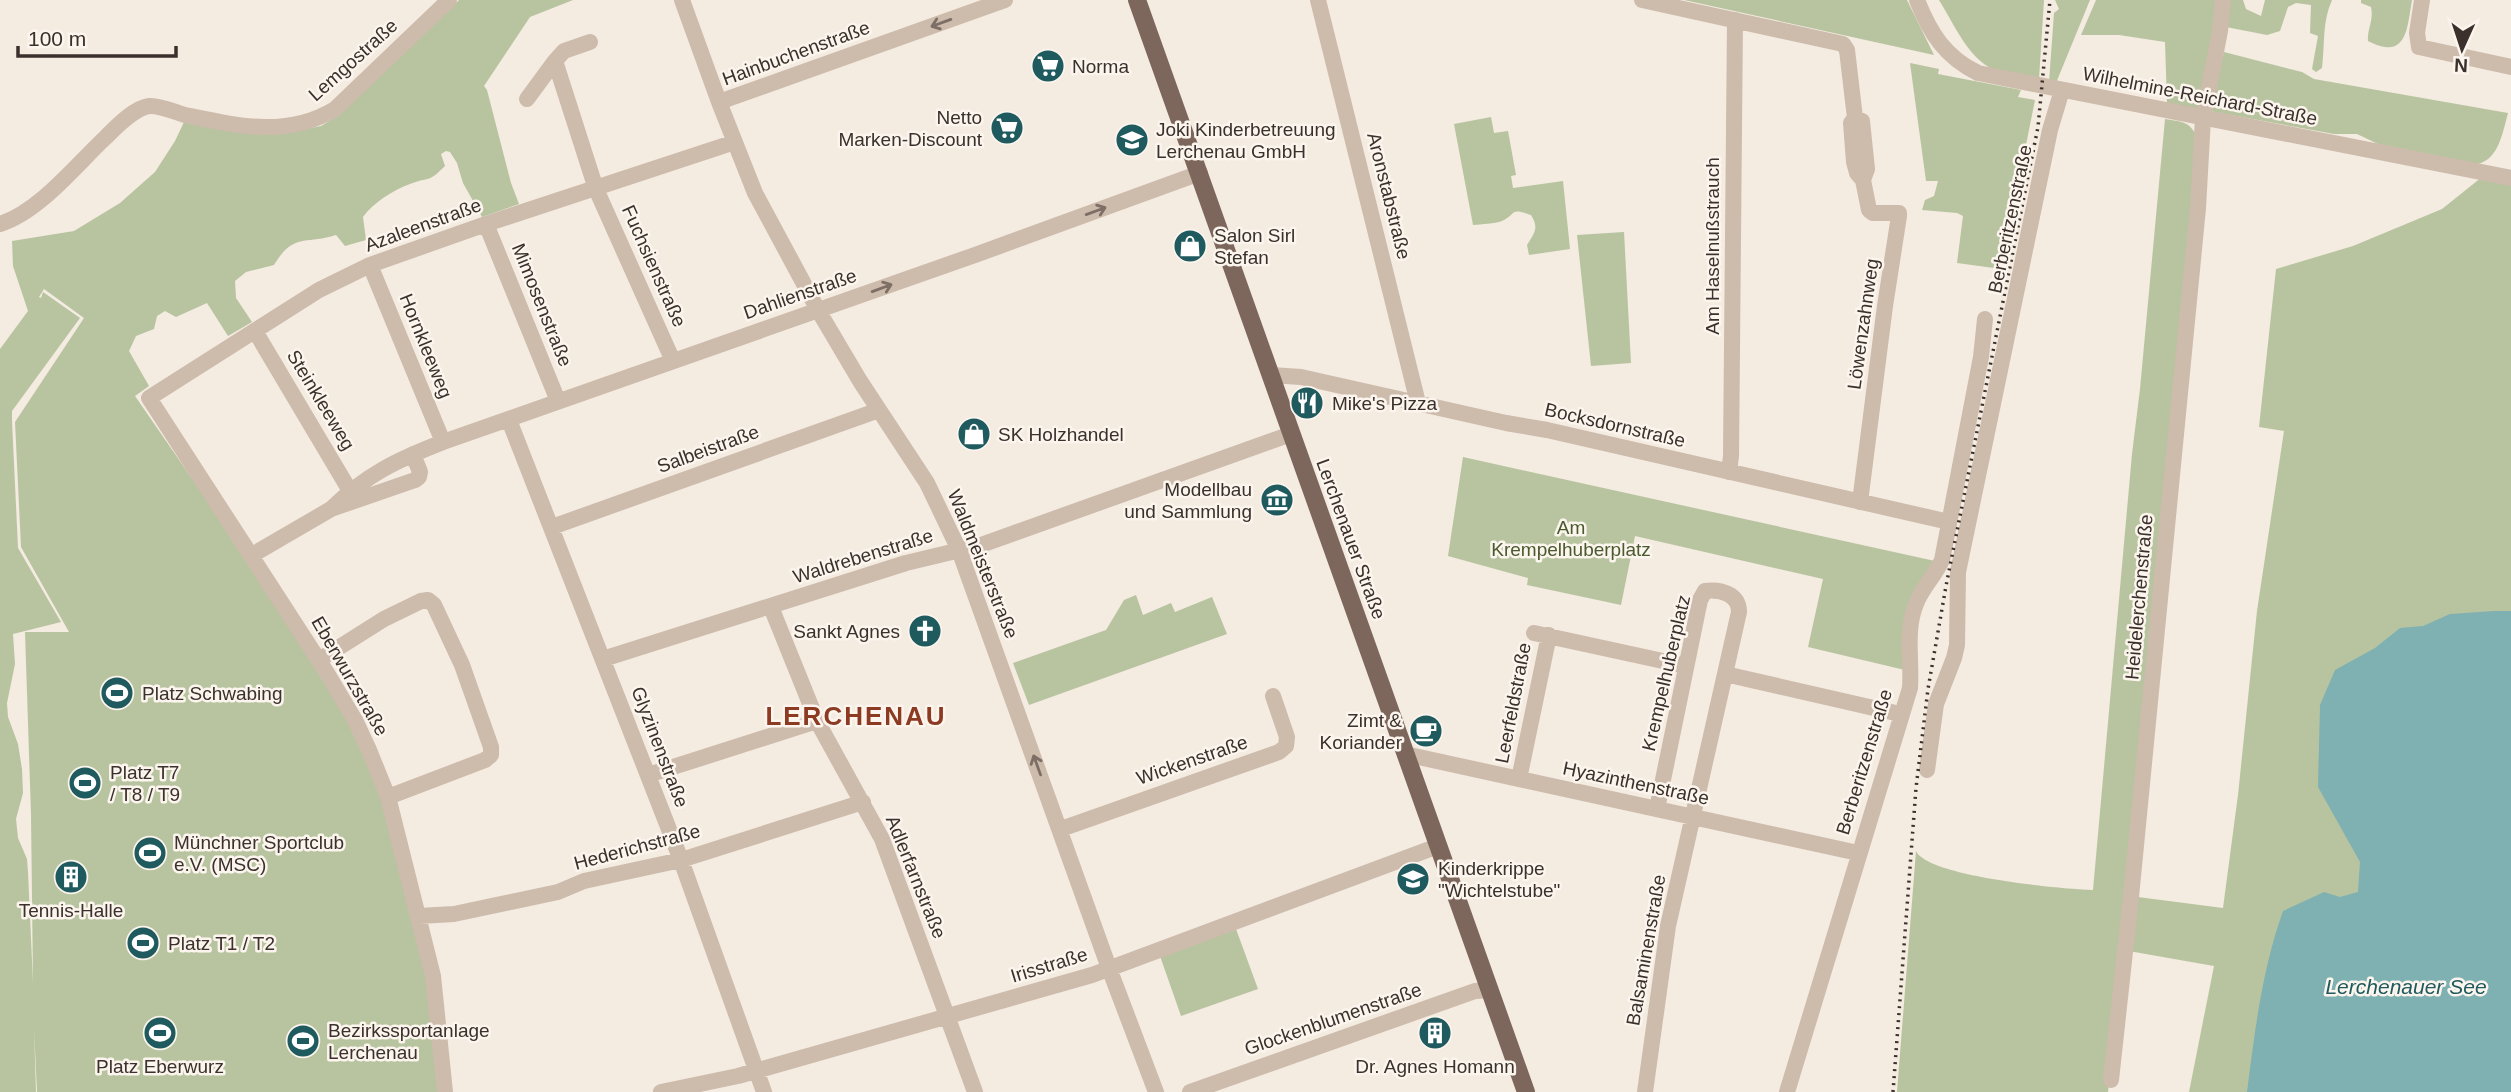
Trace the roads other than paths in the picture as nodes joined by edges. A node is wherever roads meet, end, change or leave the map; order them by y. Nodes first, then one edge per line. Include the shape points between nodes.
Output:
1 (449, 0) edge
2 (682, 0) edge
3 (1005, 0) edge
4 (1137, 0) edge
5 (1318, 0) edge
6 (1642, 0) edge
7 (1917, 0) edge
8 (2224, 0) edge
9 (2422, 0) edge
10 (1735, 20) junction
11 (590, 42) dead end
12 (555, 61) junction
13 (2511, 66) edge
14 (2062, 90) junction
15 (527, 99) dead end
16 (719, 102) junction
17 (2203, 118) junction
18 (734, 142) junction
19 (1200, 173) junction
20 (2511, 178) edge
21 (596, 189) junction
22 (0, 224) edge
23 (486, 224) junction
24 (370, 265) junction
25 (818, 310) junction
26 (1984, 319) dead end
27 (255, 331) junction
28 (673, 361) junction
29 (1271, 376) junction
30 (149, 398) joint
31 (558, 401) junction
32 (1418, 403) junction
33 (879, 410) junction
34 (509, 419) junction
35 (1291, 434) junction
36 (443, 442) junction
37 (413, 454) junction
38 (1729, 472) junction
39 (350, 491) junction
40 (1860, 502) junction
41 (331, 509) junction
42 (1949, 522) junction
43 (552, 527) junction
44 (959, 550) junction
45 (252, 555) junction
46 (771, 607) junction
47 (603, 659) junction
48 (318, 660) junction
49 (1686, 666) junction
50 (1725, 674) junction
51 (1273, 695) dead end
52 (1900, 714) junction
53 (817, 721) junction
54 (1405, 754) junction
55 (1927, 769) dead end
56 (648, 775) junction
57 (1519, 779) junction
58 (388, 797) junction
59 (863, 802) junction
60 (1657, 809) junction
61 (1693, 817) junction
62 (1060, 829) junction
63 (1438, 846) junction
64 (1858, 853) junction
65 (681, 860) junction
66 (419, 916) junction
67 (1109, 968) junction
68 (1490, 990) junction
69 (947, 1016) junction
70 (756, 1069) junction
71 (2111, 1080) dead end
72 (445, 1092) edge
73 (661, 1092) edge
74 (764, 1092) edge
75 (975, 1092) edge
76 (1156, 1092) edge
77 (1190, 1092) edge
78 (1526, 1092) edge
79 (1645, 1092) edge
80 (1787, 1092) edge

1 - 22 street, Lemgostraße via 318,120 265,128 149,106 124,119 17,219
2 - 16 street, Waldmeisterstraße
3 -> 16 street, Hainbuchenstraße
4 - 19 main road, Lerchenauer Straße
5 - 32 street, Aronstabstraße
6 - 10 street
7 - 14 street, Wilhelmine-Reichard-Straße via 1947,54 1961,65 1978,73
8 - 17 street, Heidelerchenstraße
9 - 13 street via 2419,47
10 - 38 street, Am Haselnußstrauch
10 - 40 street, Löwenzahnweg via 1843,44 1856,118 1850,128 1857,173 1873,213 1899,213
11 - 12 street via 564,51
12 - 15 street
12 - 21 street, Fuchsienstraße
14 - 17 street, Wilhelmine-Reichard-Straße
14 - 55 street, Berberitzenstraße via 1958,572 1954,659 1936,704
16 - 18 street, Waldmeisterstraße
17 - 20 street, Wilhelmine-Reichard-Straße
17 - 71 street, Heidelerchenstraße via 2197,222
18 - 21 street, Azaleenstraße
18 - 25 street, Waldmeisterstraße via 755,193
25 -> 19 street, Dahlienstraße
19 - 29 main road, Lerchenauer Straße
21 - 23 street, Azaleenstraße
21 - 28 street, Fuchsienstraße
23 - 24 street, Azaleenstraße
23 - 31 street, Mimosenstraße
24 - 27 street, Azaleenstraße via 319,290
24 - 36 street, Hornkleeweg
25 - 28 street, Dahlienstraße
25 - 33 street, Waldmeisterstraße
26 - 42 street, Berberitzenstraße via 1981,357
27 - 30 street, Azaleenstraße
27 - 39 street, Steinkleeweg
28 - 31 street, Dahlienstraße
29 - 32 street, Bocksdornstraße via 1301,377
29 - 35 main road, Lerchenauer Straße
30 - 45 street, Eberwurzstraße
31 - 34 street, Dahlienstraße
32 - 38 street, Bocksdornstraße
33 - 43 street, Salbeistraße
33 - 44 street, Waldmeisterstraße via 927,483
34 - 36 street, Dahlienstraße
34 - 43 street, Glyzinenstraße
35 - 44 street, Waldrebenstraße
35 - 54 main road, Lerchenauer Straße
36 - 37 street, Dahlienstraße
37 - 39 street, Dahlienstraße via 385,466
37 - 41 street, Dahlienstraße via 420,472 415,480
38 - 40 street, Bocksdornstraße
39 - 41 street, Dahlienstraße
40 - 42 street, Bocksdornstraße
41 - 45 street, Dahlienstraße
42 - 52 street, Berberitzenstraße via 1942,560 1916,604 1910,638 1910,688
43 - 47 street, Glyzinenstraße
44 - 46 street, Waldrebenstraße
62 -> 44 street, Waldmeisterstraße
45 - 48 street, Eberwurzstraße
46 - 47 street, Waldrebenstraße
46 - 53 street, Adlerfarnstraße
47 - 56 street, Glyzinenstraße
48 - 58 street, Eberwurzstraße via 355,720
48 - 58 street via 421,601 434,605 471,687 491,755
49 - 50 street, Krempelhuberplatz via 1700,600 1705,591 1720,592 1734,596 1739,603
49 - 57 street, Leerfeldstraße via 1541,634
49 - 60 street, Krempelhuberplatz
50 - 52 street
50 - 61 street, Krempelhuberplatz
51 - 62 street, Wickenstraße via 1287,737 1286,747 1279,752
52 - 64 street, Berberitzenstraße
53 - 56 street
53 - 59 street, Adlerfarnstraße
54 - 57 street, Hyazinthenstraße
54 - 63 main road, Lerchenauer Straße
56 - 65 street, Glyzinenstraße
57 - 60 street, Hyazinthenstraße
58 - 66 street, Eberwurzstraße
59 - 65 street, Hederichstraße
59 - 69 street, Adlerfarnstraße via 882,839
60 - 61 street, Hyazinthenstraße
61 - 64 street, Hyazinthenstraße
61 - 79 street, Balsaminenstraße via 1666,935
62 - 67 street, Waldmeisterstraße
63 - 67 street, Irisstraße
63 - 68 main road, Lerchenauer Straße
64 - 80 street, Berberitzenstraße
65 - 66 street, Hederichstraße via 584,881 558,892 454,914
65 - 70 street, Glyzinenstraße
66 - 72 street, Eberwurzstraße via 433,976
67 - 69 street, Irisstraße
67 - 76 street, Waldmeisterstraße
68 - 77 street, Glockenblumenstraße via 1475,991
68 - 78 main road, Lerchenauer Straße
69 - 70 street, Irisstraße
69 - 75 street, Adlerfarnstraße
70 - 73 street, Irisstraße
70 - 74 street, Glyzinenstraße

